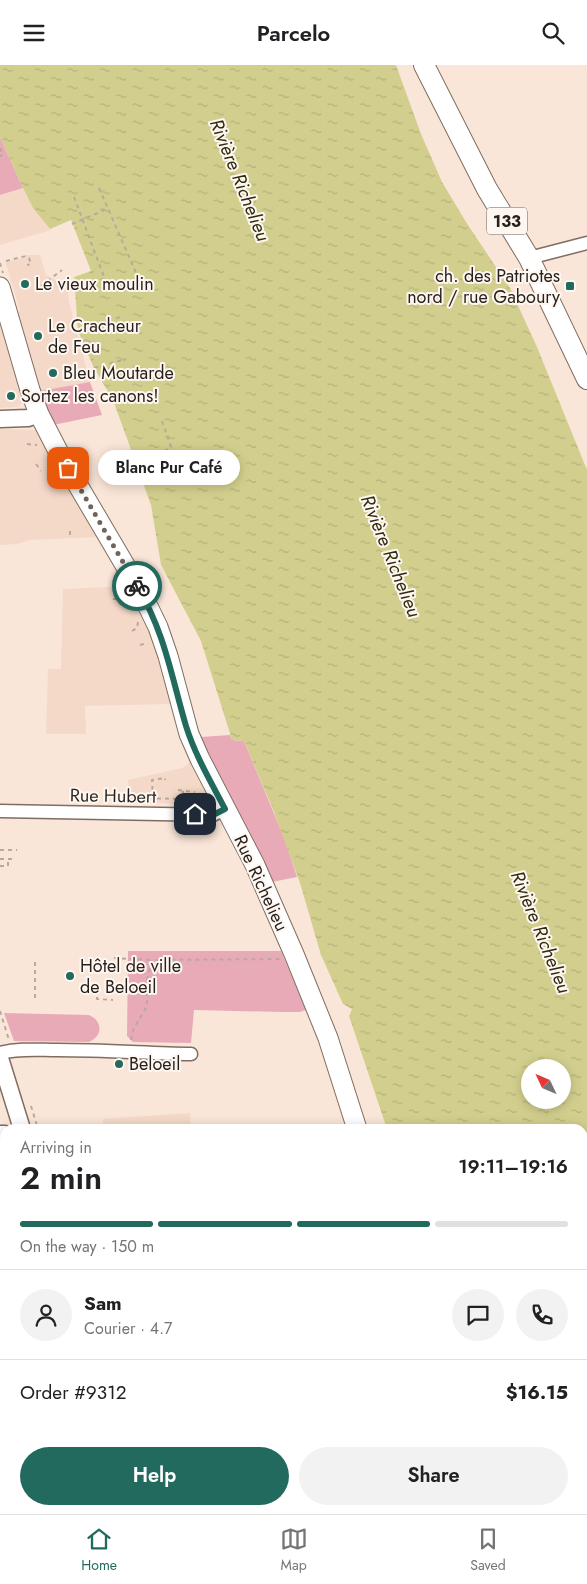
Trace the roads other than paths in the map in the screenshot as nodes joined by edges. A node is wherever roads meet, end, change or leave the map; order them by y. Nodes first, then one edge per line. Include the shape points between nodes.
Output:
1 (424, 65) edge
2 (587, 243) edge
3 (529, 258) junction
4 (3, 282) edge
5 (587, 379) edge
6 (39, 415) junction
7 (0, 419) edge
8 (225, 809) junction
9 (0, 811) edge
10 (0, 1053) edge
11 (191, 1054) dead end
12 (0, 1058) edge
13 (20, 1124) edge
14 (355, 1124) edge

1 - 3 main road, 133 via 487,189
2 - 3 street
3 - 5 main road, 133
4 - 6 main road, Rue Richelieu
6 - 7 street
6 - 8 main road, Rue Richelieu via 151,610 163,639 189,734
8 - 9 street, Rue Hubert via 213,815
8 - 14 main road, Rue Richelieu via 255,865 294,954 328,1038
10 - 11 street via 18,1049
12 - 13 street

